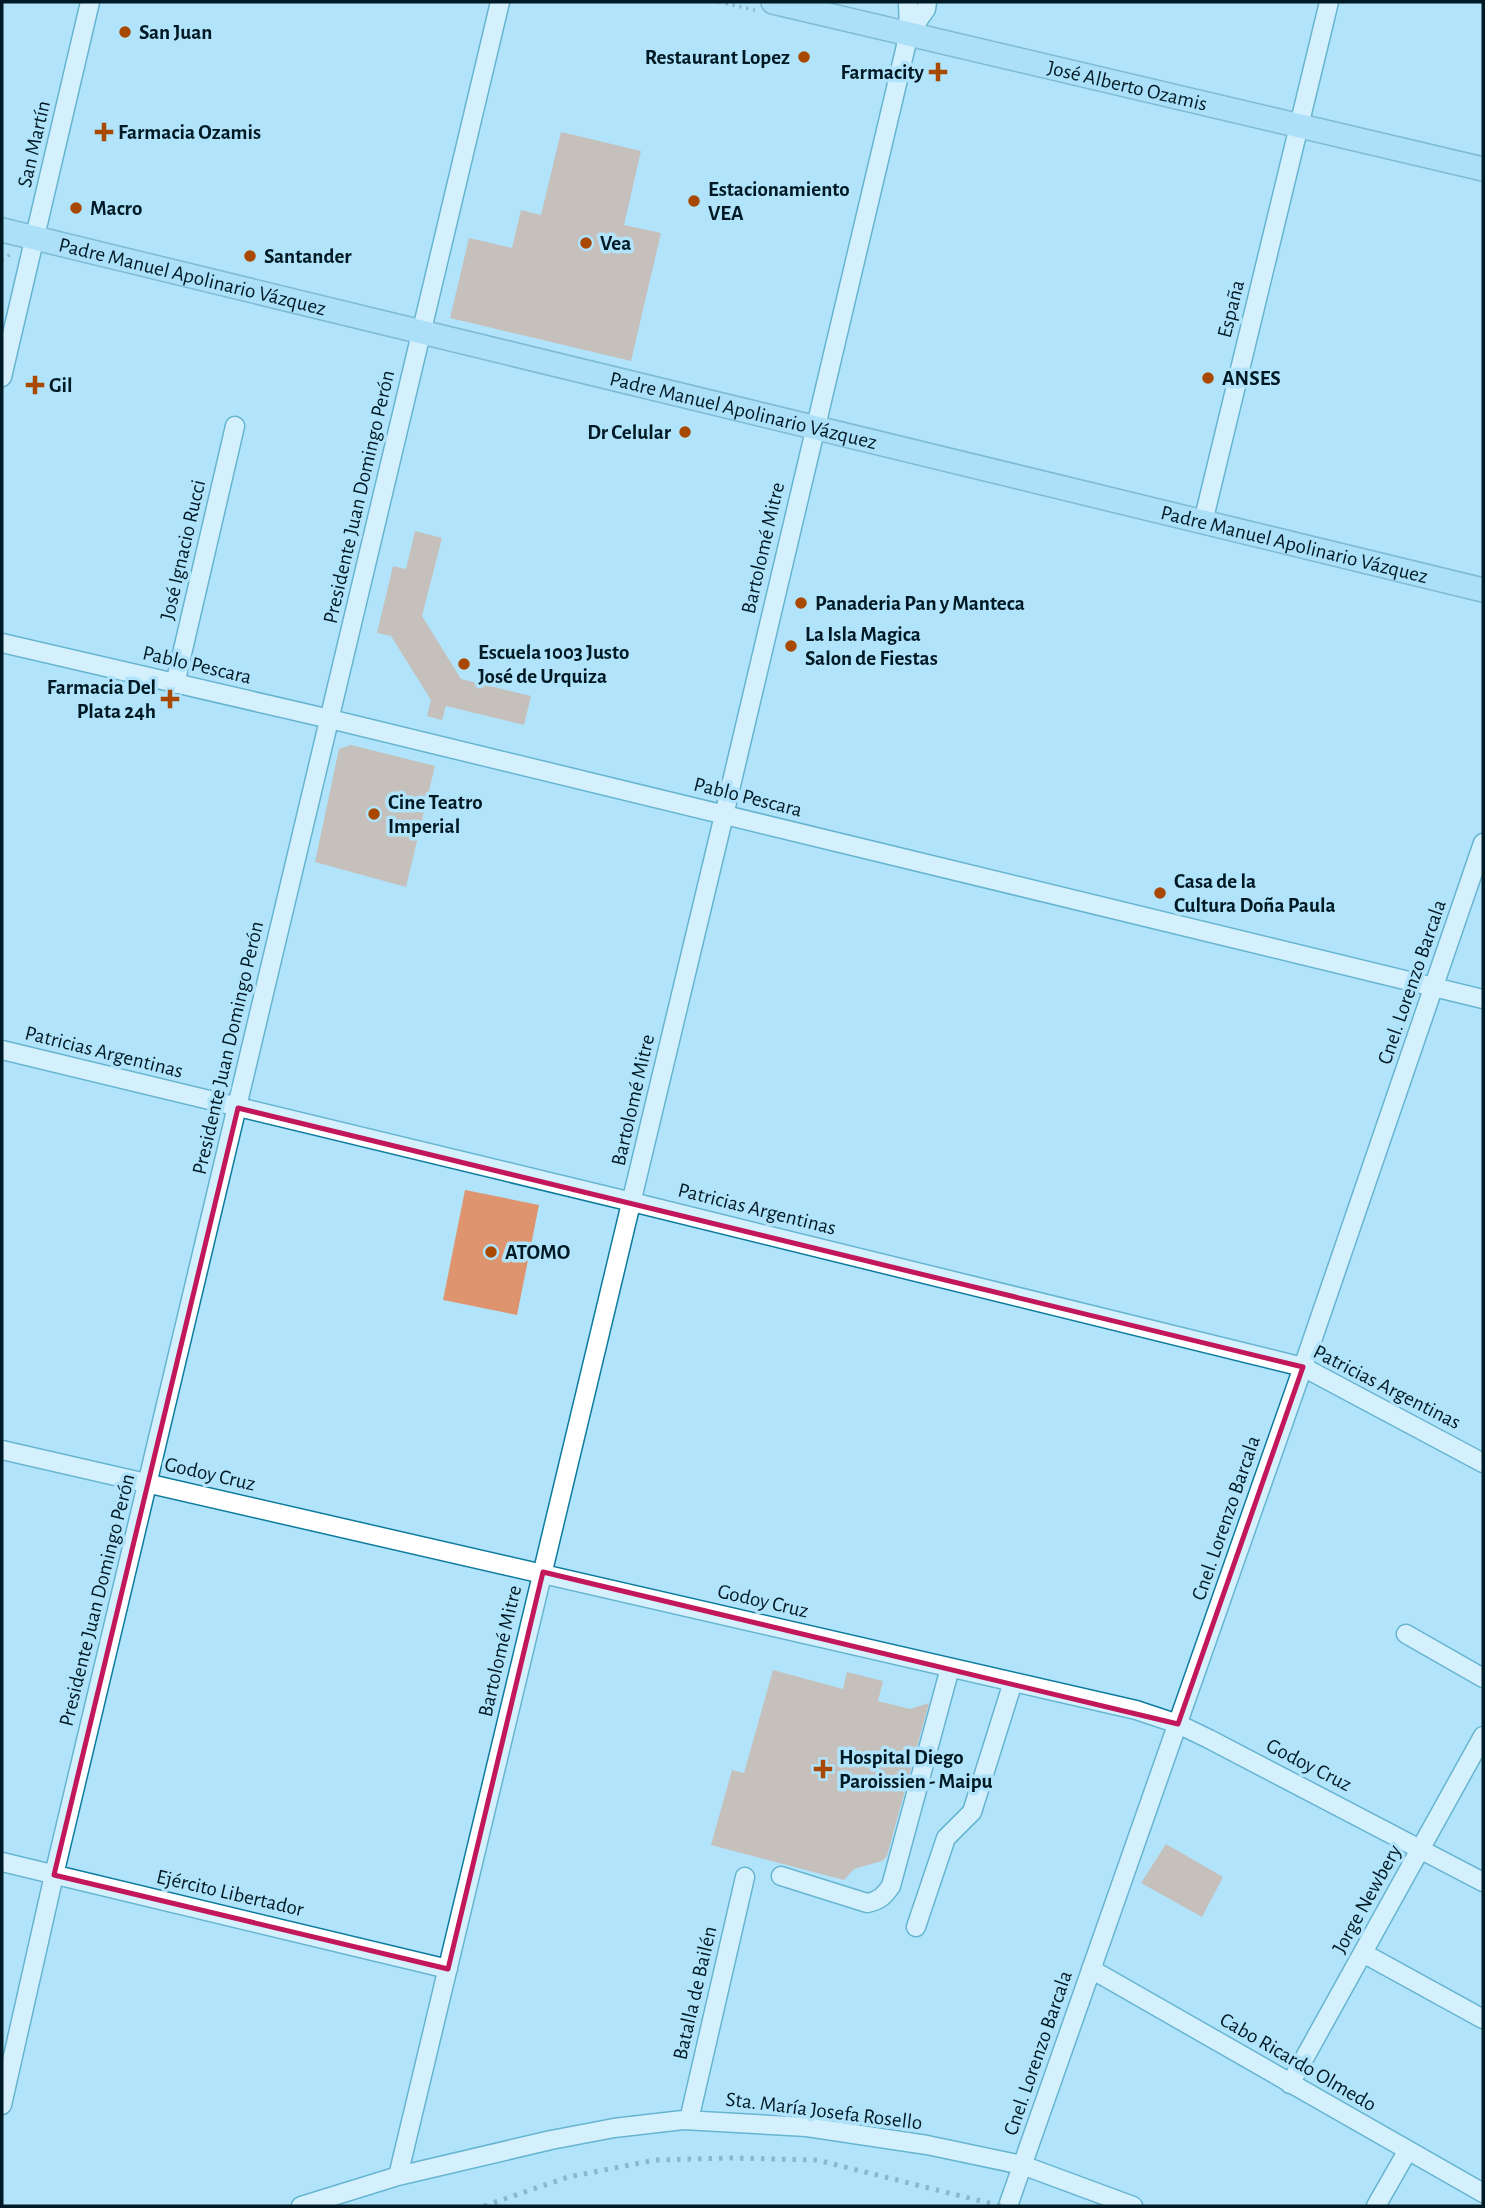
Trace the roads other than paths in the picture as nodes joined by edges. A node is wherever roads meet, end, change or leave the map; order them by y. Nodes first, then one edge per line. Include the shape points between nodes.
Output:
1 (90, 2) edge
2 (500, 2) edge
3 (772, 2) edge
4 (908, 2) edge
5 (928, 2) edge
6 (1329, 2) edge
7 (909, 33) junction
8 (1297, 136) junction
9 (1483, 169) edge
10 (2, 230) edge
11 (35, 238) junction
12 (422, 332) junction
13 (2, 377) edge
14 (234, 426) dead end
15 (815, 428) junction
16 (1203, 522) junction
17 (1483, 590) edge
18 (2, 643) edge
19 (175, 684) junction
20 (330, 719) junction
21 (724, 815) junction
22 (1483, 843) edge
23 (1434, 987) junction
24 (1483, 999) edge
25 (2, 1050) edge
26 (238, 1108) junction
27 (632, 1202) junction
28 (1303, 1367) junction
29 (2, 1450) edge
30 (1483, 1463) edge
31 (149, 1483) junction
32 (542, 1573) junction
33 (1406, 1634) dead end
34 (950, 1668) junction
35 (1483, 1678) edge
36 (1013, 1682) junction
37 (1178, 1724) junction
38 (1483, 1736) edge
39 (1422, 1848) junction
40 (2, 1862) edge
41 (54, 1875) junction
42 (781, 1876) dead end
43 (746, 1877) dead end
44 (1483, 1882) edge
45 (916, 1927) dead end
46 (1363, 1953) junction
47 (448, 1969) junction
48 (1091, 1969) junction
49 (1483, 2019) edge
50 (1290, 2084) junction
51 (2, 2105) edge
52 (690, 2120) junction
53 (1408, 2150) junction
54 (1022, 2165) junction
55 (398, 2176) junction
56 (1483, 2193) edge
57 (301, 2206) edge
58 (1008, 2206) edge
59 (1133, 2206) edge
60 (1376, 2206) edge

1 - 11 street, San Martín
2 - 12 street, Presidente Juan Domingo Perón
3 - 7 main road, José Alberto Ozamis
4 - 7 street
5 - 7 street
6 - 8 street, España
7 - 8 main road, José Alberto Ozamis
7 - 15 street, Bartolomé Mitre
8 - 9 main road, José Alberto Ozamis
8 - 16 street, España
10 - 11 main road, Padre Manuel Apolinario Vázquez
11 - 12 main road, Padre Manuel Apolinario Vázquez
11 - 13 street, San Martín
12 - 15 main road, Padre Manuel Apolinario Vázquez
12 - 20 street, Presidente Juan Domingo Perón
14 - 19 street, José Ignacio Rucci
15 - 16 main road, Padre Manuel Apolinario Vázquez
15 - 21 street, Bartolomé Mitre
16 - 17 main road, Padre Manuel Apolinario Vázquez
18 - 19 street, Pablo Pescara
19 - 20 street, Pablo Pescara
20 - 21 street, Pablo Pescara
20 - 26 street, Presidente Juan Domingo Perón
21 - 23 street, Pablo Pescara
21 - 27 street, Bartolomé Mitre
22 - 23 street, Cnel. Lorenzo Barcala
23 - 24 street, Pablo Pescara
23 - 28 street, Cnel. Lorenzo Barcala
25 - 26 street, Patricias Argentinas
26 - 27 street, Patricias Argentinas
26 - 31 street, Presidente Juan Domingo Perón
27 - 28 street, Patricias Argentinas
27 - 32 street, Bartolomé Mitre
28 - 30 street, Patricias Argentinas
28 - 37 street, Cnel. Lorenzo Barcala
29 - 31 street, Godoy Cruz
31 - 32 street, Godoy Cruz
31 - 41 street, Presidente Juan Domingo Perón
32 - 34 street, Godoy Cruz
32 - 47 street, Bartolomé Mitre
33 - 35 street
34 - 36 street, Godoy Cruz
34 - 42 street via 891,1886 885,1894 867,1903
36 - 37 street, Godoy Cruz
36 - 45 street via 972,1812 946,1838
37 - 39 street, Godoy Cruz
37 - 48 street, Cnel. Lorenzo Barcala
38 - 39 street, Jorge Newbery
39 - 44 street, Godoy Cruz
39 - 46 street, Jorge Newbery
40 - 41 street, Ejército Libertador
41 - 47 street, Ejército Libertador
41 - 51 street, Presidente Juan Domingo Perón
43 - 52 street, Batalla de Bailén
46 - 49 street
46 - 50 street, Jorge Newbery
47 - 55 street, Bartolomé Mitre
48 - 50 street, Cabo Ricardo Olmedo
48 - 54 street, Cnel. Lorenzo Barcala
50 - 53 street, Cabo Ricardo Olmedo
52 - 54 street, Sta. María Josefa Rosello via 807,2127
52 - 55 street, Sta. María Josefa Rosello via 576,2135
53 - 56 street, Cabo Ricardo Olmedo
53 - 60 street
54 - 58 street, Cnel. Lorenzo Barcala
54 - 59 street, Sta. María Josefa Rosello
55 - 57 street, Sta. María Josefa Rosello

